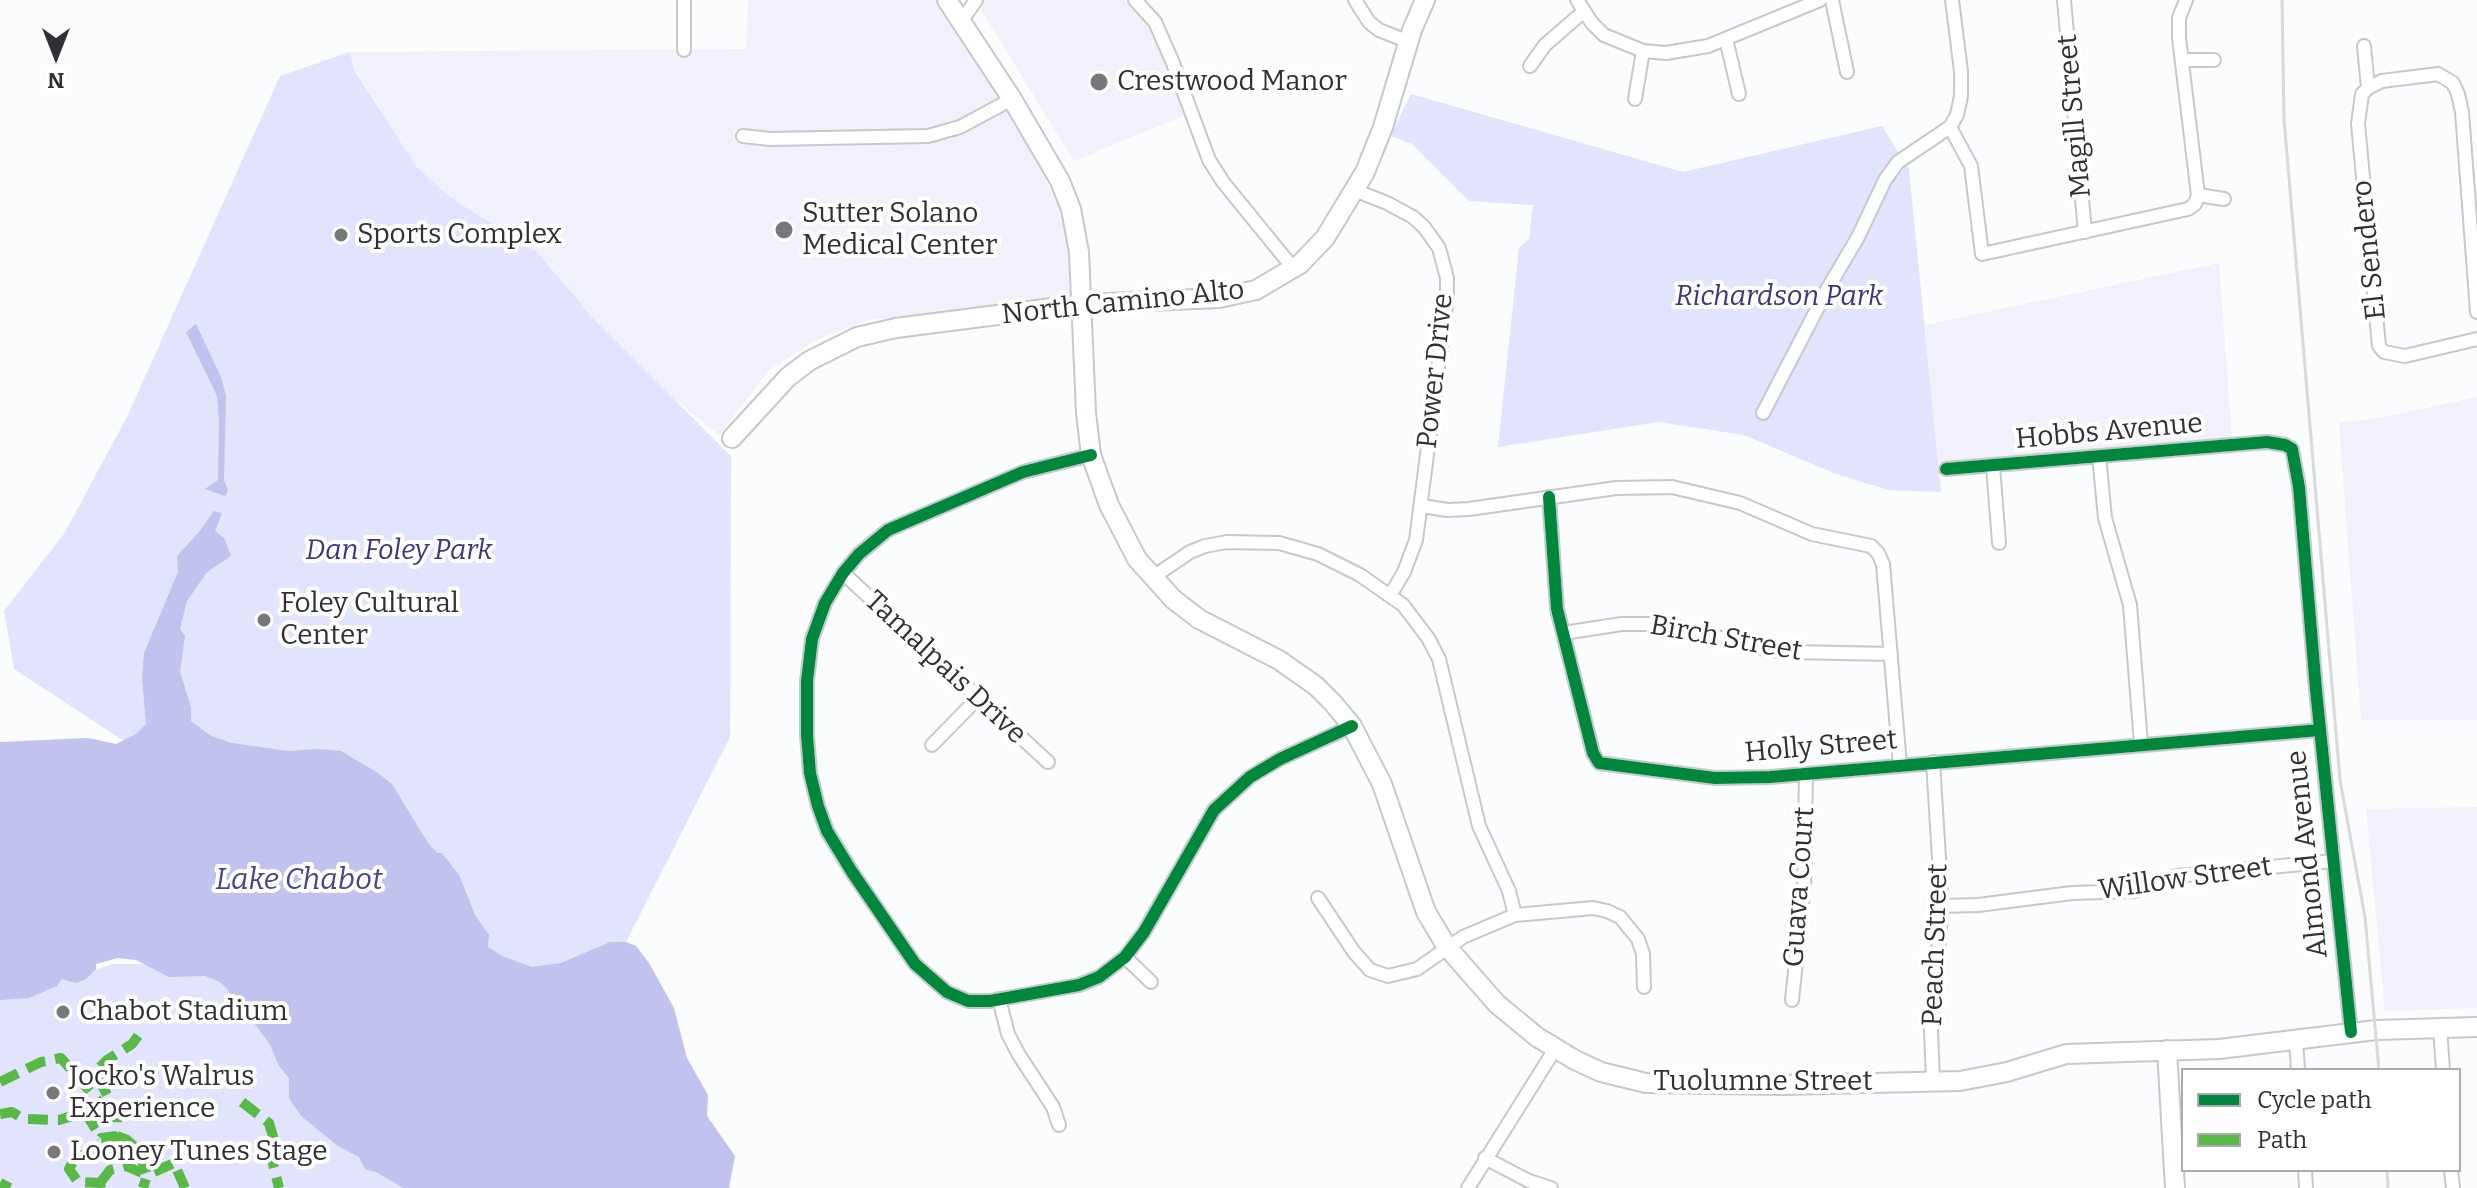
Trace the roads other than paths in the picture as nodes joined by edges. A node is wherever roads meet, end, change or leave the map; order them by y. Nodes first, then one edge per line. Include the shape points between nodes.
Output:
1 (684, 0) edge
2 (947, 0) edge
3 (976, 0) edge
4 (1135, 0) edge
5 (1355, 0) edge
6 (1425, 0) edge
7 (1577, 0) edge
8 (1820, 0) edge
9 (1832, 0) edge
10 (1952, 0) edge
11 (2064, 0) edge
12 (2186, 0) edge
13 (1583, 12) junction
14 (961, 22) junction
15 (1726, 39) junction
16 (1409, 42) junction
17 (2364, 46) dead end
18 (684, 50) dead end
19 (1643, 51) junction
20 (2182, 60) junction
21 (2214, 60) dead end
22 (1530, 66) dead end
23 (1847, 72) dead end
24 (2368, 88) junction
25 (1739, 94) dead end
26 (1012, 99) junction
27 (1635, 99) dead end
28 (2477, 108) edge
29 (2462, 112) junction
30 (1950, 127) junction
31 (743, 136) dead end
32 (1354, 190) junction
33 (2198, 195) junction
34 (2224, 199) dead end
35 (2085, 232) junction
36 (1293, 268) junction
37 (1083, 304) junction
38 (2477, 312) edge
39 (2477, 339) edge
40 (1763, 413) dead end
41 (732, 438) dead end
42 (2276, 443) joint
43 (1091, 455) junction
44 (2099, 456) junction
45 (1993, 466) junction
46 (1946, 469) dead end
47 (1549, 497) junction
48 (1422, 506) junction
49 (1999, 543) dead end
50 (843, 573) junction
51 (1153, 577) junction
52 (1391, 594) junction
53 (1563, 633) junction
54 (1891, 654) junction
55 (977, 699) junction
56 (1352, 726) junction
57 (2320, 730) junction
58 (2141, 744) junction
59 (932, 745) dead end
60 (1048, 762) dead end
61 (1933, 762) junction
62 (1900, 765) junction
63 (1806, 774) junction
64 (2333, 861) junction
65 (1318, 898) dead end
66 (1942, 906) junction
67 (1515, 915) junction
68 (1447, 947) junction
69 (1125, 957) junction
70 (1151, 982) dead end
71 (1644, 987) dead end
72 (999, 999) junction
73 (1792, 1000) dead end
74 (2477, 1027) edge
75 (2440, 1028) junction
76 (2351, 1032) junction
77 (2296, 1040) junction
78 (1555, 1049) junction
79 (2167, 1050) junction
80 (2298, 1068) edge
81 (2443, 1068) edge
82 (1933, 1081) junction
83 (1059, 1125) dead end
84 (1485, 1158) junction
85 (1468, 1188) edge
86 (1551, 1188) edge
87 (2175, 1188) edge

1 - 18 street
2 - 14 main road, Tuolumne Street
3 - 14 street
4 - 36 street via 1155,22 1209,160
5 - 16 street via 1379,30
6 - 16 main road, North Camino Alto
7 - 13 street
8 - 15 street
9 - 23 street
10 - 30 street via 1961,96
11 - 35 street, Magill Street
12 - 20 street via 2179,18
13 - 19 street via 1604,35
13 - 22 street via 1545,45
14 - 26 main road, Tuolumne Street
15 - 19 street via 1688,51
15 - 25 street
16 - 32 main road, North Camino Alto via 1383,127
17 - 24 street
19 - 27 street
20 - 21 street
20 - 33 street
24 - 29 street via 2382,81 2438,74 2453,83
24 - 39 street, El Sendero via 2362,94 2358,124 2379,346 2405,356
26 - 31 street via 960,127 928,136
26 - 37 main road, Tuolumne Street via 1071,209
28 - 29 street
29 - 38 street
30 - 35 street via 1971,166 1982,254
30 - 40 street via 1912,150 1885,180
32 - 36 main road, North Camino Alto via 1325,238
32 - 48 street, Power Drive via 1424,227 1439,248 1447,278
33 - 34 street
33 - 35 street via 2188,209
36 - 37 main road, North Camino Alto via 1256,290 1219,298
37 - 41 main road, North Camino Alto via 857,337 788,377
37 - 43 main road, Tuolumne Street
42 - 44 street, Hobbs Avenue
42 - 57 street, Almond Avenue via 2292,449 2296,460
43 - 50 street via 1023,472 888,530
43 - 51 main road, Tuolumne Street via 1109,505 1137,559
44 - 45 street, Hobbs Avenue
44 - 58 street via 2105,518 2130,605
45 - 46 street, Hobbs Avenue
45 - 49 street
47 - 48 street via 1469,509
47 - 53 street, Holly Street via 1554,591
47 - 54 street via 1672,487 1719,496 1812,534 1871,546 1883,564
48 - 52 street, Power Drive via 1412,554
50 - 55 street, Tamalpais Drive
50 - 72 street via 812,639 807,681 810,773 827,831 915,964 947,992 968,1001
51 - 52 street via 1205,546 1256,541 1318,554
51 - 56 main road, Tuolumne Street via 1199,619 1279,660 1316,686
52 - 67 street via 1439,659 1479,826
53 - 54 street, Birch Street via 1665,624 1765,649
53 - 63 street, Holly Street via 1599,763 1715,778
54 - 62 street
55 - 59 street
55 - 60 street, Tamalpais Drive
56 - 68 main road, Tuolumne Street via 1382,784 1426,912
56 - 69 street via 1250,777 1214,810
57 - 58 street, Holly Street
57 - 64 street, Almond Avenue
58 - 61 street, Holly Street
61 - 62 street, Holly Street
61 - 66 street, Peach Street
62 - 63 street, Holly Street
63 - 73 street, Guava Court via 1804,885
64 - 66 street, Willow Street via 2177,876 2134,891
64 - 76 street, Almond Avenue
65 - 68 street via 1370,970 1401,974
66 - 82 street, Peach Street via 1931,1030
67 - 68 street
67 - 71 street via 1593,908 1620,917 1638,939
68 - 78 main road, Tuolumne Street via 1497,1004
69 - 70 street
69 - 72 street via 1079,985
72 - 83 street via 1008,1034
74 - 75 main road, Tuolumne Street
75 - 76 main road, Tuolumne Street
75 - 81 street
76 - 77 main road, Tuolumne Street
77 - 79 main road, Tuolumne Street
77 - 80 street
78 - 82 main road, Tuolumne Street via 1601,1072 1646,1083
78 - 84 street
79 - 82 main road, Tuolumne Street via 2066,1054 1987,1077
79 - 87 main road
84 - 85 street
84 - 86 street

